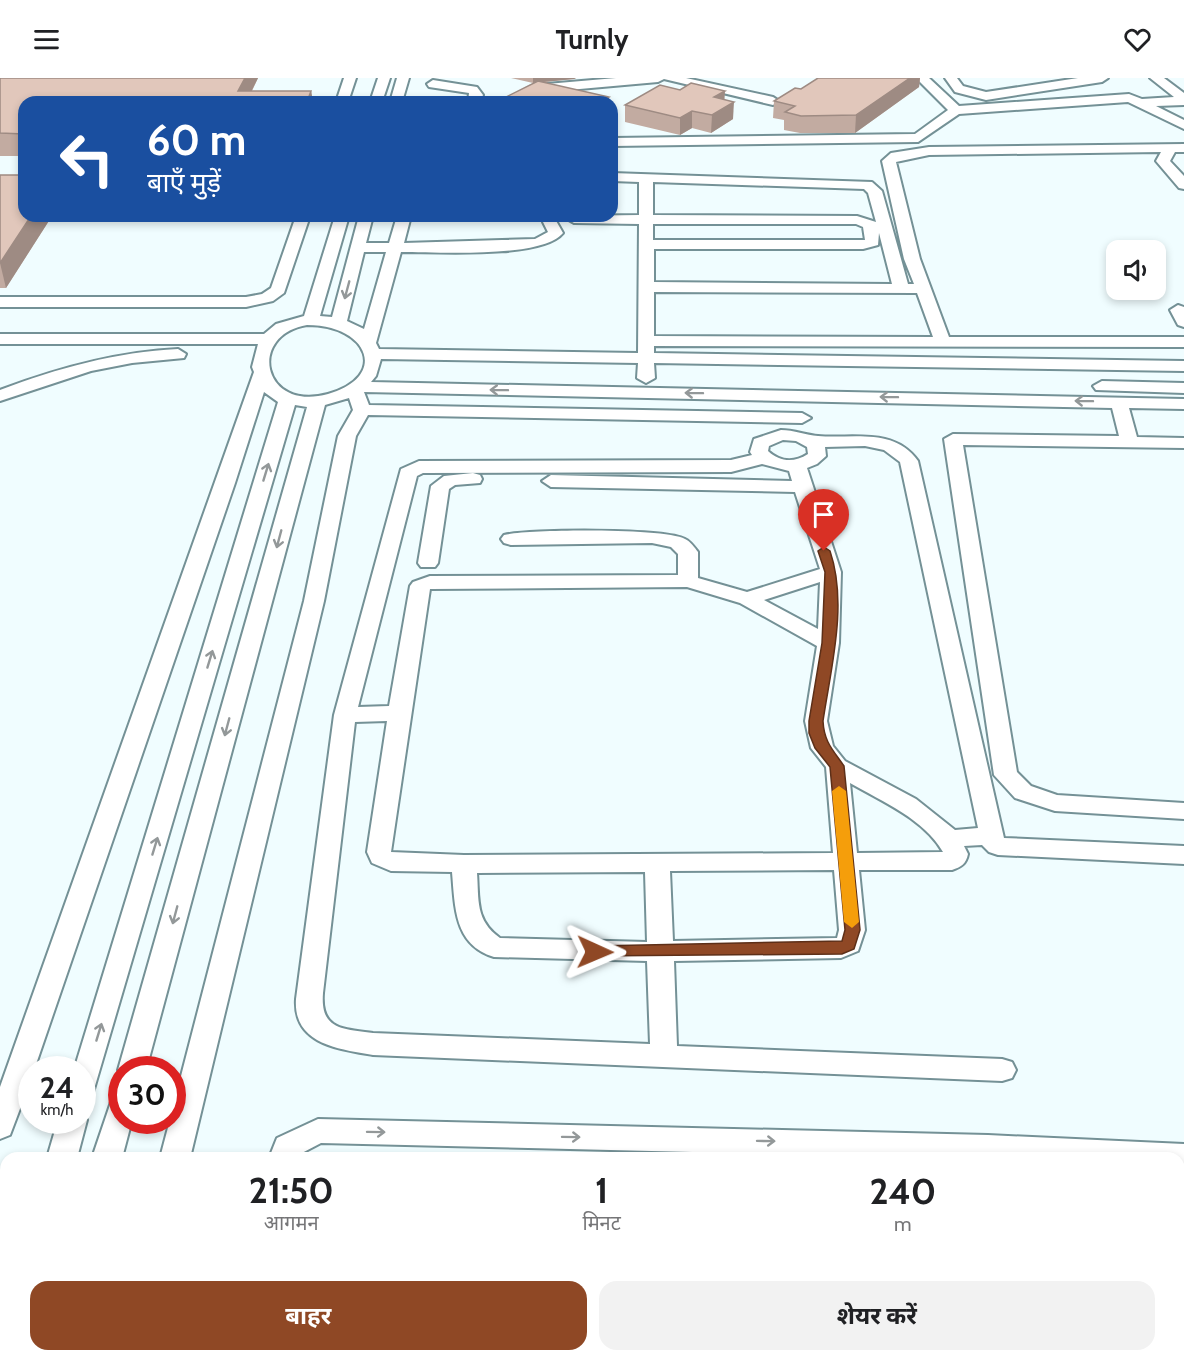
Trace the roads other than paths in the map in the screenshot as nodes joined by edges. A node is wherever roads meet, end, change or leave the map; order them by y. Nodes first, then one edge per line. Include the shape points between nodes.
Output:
1 (350, 78) edge
2 (384, 78) edge
3 (403, 78) edge
4 (658, 78) edge
5 (669, 78) edge
6 (922, 78) edge
7 (951, 78) edge
8 (1102, 78) edge
9 (1158, 79) edge
10 (1179, 79) edge
11 (432, 85) edge
12 (534, 89) edge
13 (344, 96) edge
14 (378, 96) edge
15 (398, 96) edge
16 (477, 96) edge
17 (1184, 100) edge
18 (773, 101) edge
19 (1144, 102) junction
20 (956, 110) junction
21 (1184, 125) edge
22 (618, 142) edge
23 (1177, 148) edge
24 (618, 177) edge
25 (646, 178) junction
26 (1184, 185) edge
27 (618, 219) edge
28 (648, 219) junction
29 (301, 222) edge
30 (340, 222) edge
31 (364, 222) edge
32 (403, 222) edge
33 (550, 222) dead end
34 (647, 244) junction
35 (358, 248) junction
36 (397, 249) junction
37 (645, 287) junction
38 (902, 288) junction
39 (922, 290) junction
40 (0, 302) edge
41 (311, 320) junction
42 (338, 323) junction
43 (0, 328) edge
44 (0, 339) edge
45 (942, 340) junction
46 (1184, 344) edge
47 (267, 349) junction
48 (370, 349) junction
49 (647, 350) junction
50 (1184, 357) edge
51 (1184, 366) edge
52 (646, 378) junction
53 (1184, 387) edge
54 (361, 390) junction
55 (774, 394) junction
56 (804, 395) junction
57 (1149, 395) junction
58 (0, 396) edge
59 (287, 401) junction
60 (317, 401) junction
61 (1119, 402) junction
62 (1184, 404) edge
63 (794, 430) junction
64 (1129, 442) junction
65 (1184, 443) edge
66 (762, 457) junction
67 (797, 465) junction
68 (803, 488) junction
69 (511, 539) dead end
70 (428, 563) dead end
71 (831, 572) junction
72 (687, 581) junction
73 (747, 600) junction
74 (828, 643) junction
75 (397, 713) junction
76 (345, 715) junction
77 (837, 766) junction
78 (1184, 811) edge
79 (989, 836) junction
80 (948, 839) junction
81 (1184, 855) edge
82 (657, 861) junction
83 (844, 862) junction
84 (464, 864) junction
85 (661, 952) junction
86 (92, 1056) edge
87 (136, 1056) edge
88 (664, 1056) junction
89 (1002, 1070) dead end
90 (16, 1086) edge
91 (0, 1127) edge
92 (69, 1134) edge
93 (114, 1134) edge
94 (64, 1152) edge
95 (109, 1152) edge
96 (176, 1152) edge
97 (286, 1152) edge
98 (988, 1152) edge

1 - 13 street
2 - 14 street
3 - 15 street
4 - 12 street
5 - 18 street
6 - 20 street
7 - 8 street via 959,89 986,96
9 - 10 street
9 - 17 street
11 - 16 street via 473,90
17 - 19 street
19 - 20 street via 1129,98 1081,99
19 - 21 street via 1171,121
20 - 22 street via 918,138
23 - 26 street via 1163,161
23 - 39 street via 929,151 896,156 889,161 889,167
24 - 25 street
25 - 28 street
25 - 38 street via 867,185 875,191
27 - 28 street
28 - 34 street
28 - 34 street via 857,220 870,224 873,242
29 - 40 street via 278,290 267,298 246,302
30 - 41 street
31 - 35 street
32 - 36 street
33 - 36 street via 556,234 539,243
34 - 37 street
35 - 36 street
35 -> 42 street
36 - 48 street
37 - 38 street
37 - 49 street
38 - 39 street
39 - 45 street
41 - 42 street
41 - 47 street
42 - 48 street via 357,330
43 - 47 street
44 - 47 street
45 - 46 street
45 - 49 street
46 - 50 street via 1180,350
47 - 58 street via 152,354 106,361 52,375
47 - 59 street via 273,392
47 - 90 street via 226,483
48 - 49 street
48 - 54 street via 373,364
49 - 51 street
49 - 52 street
52 - 54 street
52 - 57 street
53 - 57 street
55 -> 54 street
54 - 60 street
54 - 63 street
54 - 96 street via 347,436 314,601
55 - 56 street
55 - 63 street
61 -> 56 street
56 - 63 street
57 - 61 street
57 - 62 street
59 - 60 street
86 -> 59 street
60 -> 87 street
61 - 64 street
63 - 66 street via 760,443
63 - 67 street via 818,451 817,456
63 - 79 street via 878,443 903,451 909,461
64 - 65 street
64 - 78 street via 953,439 1006,775 1023,792 1055,803
66 - 67 street via 777,464
66 - 76 street via 730,466 414,468 408,473
67 - 68 street
68 - 70 street via 451,480 440,486
68 - 71 street
69 - 72 street via 652,537 678,543 688,552
71 - 73 street
71 - 74 street
72 - 73 street
72 - 75 street via 424,583 419,589
73 - 74 street
74 - 77 street via 816,733
75 - 76 street
75 - 84 street via 381,857 392,862
76 - 88 street via 312,977 312,1021 324,1032 373,1044
77 - 80 street via 908,804
77 - 83 street
79 - 80 street
79 - 81 street via 998,846
80 - 83 street via 957,857 952,861
82 - 83 street
82 - 84 street
82 - 85 street
83 - 85 street via 852,938 842,948
84 - 85 street via 468,916 476,934 494,947
85 - 88 street
88 - 89 street
90 - 91 street
92 - 94 street
93 - 95 street
97 -> 98 street via 287,1147 318,1131

